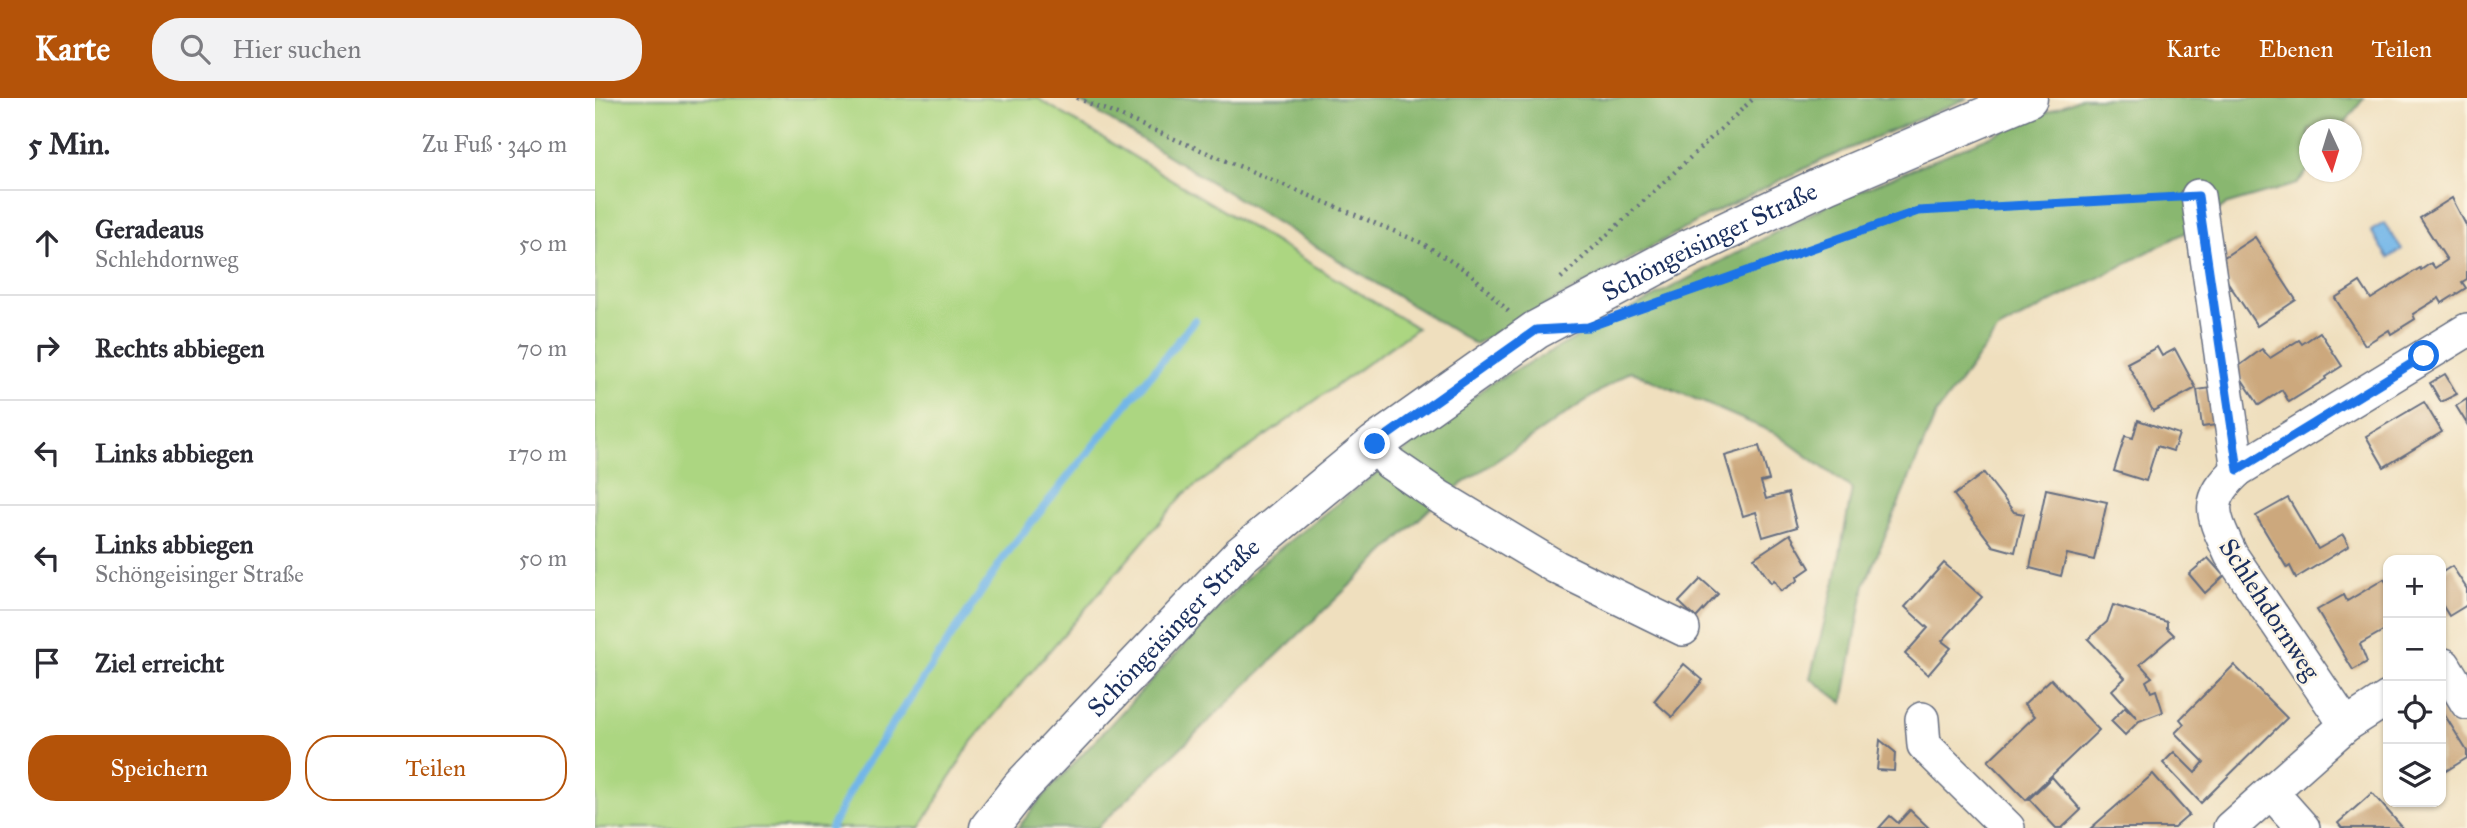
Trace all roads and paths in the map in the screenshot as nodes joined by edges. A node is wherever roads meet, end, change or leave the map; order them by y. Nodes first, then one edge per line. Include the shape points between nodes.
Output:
1 (1077, 98) edge
2 (1754, 98) edge
3 (2028, 98) edge
4 (2198, 196) joint
5 (1557, 282) dead end
6 (1667, 299) dead end
7 (1536, 330) junction
8 (2467, 330) edge
9 (1375, 444) junction
10 (2238, 470) junction
11 (1683, 629) dead end
12 (2451, 661) edge
13 (2383, 701) edge
14 (2467, 703) edge
15 (1922, 719) dead end
16 (2346, 725) junction
17 (2271, 792) junction
18 (989, 828) edge
19 (2008, 828) edge
20 (2230, 828) edge
21 (2303, 828) edge

1 - 7 path via 1422,243 1470,273
2 - 5 path
3 - 7 main road, Schöngeisinger Straße via 1826,184 1684,251
4 - 6 path via 1918,211
4 - 10 street
7 - 9 main road, Schöngeisinger Straße
8 - 10 street, Schlehdornweg
9 - 11 street via 1390,463 1441,498 1556,567
9 - 18 main road, Schöngeisinger Straße via 1241,555 1021,787
10 - 16 street, Schlehdornweg via 2215,498 2220,532 2245,578
12 - 14 street
13 - 16 street
15 - 19 street via 1924,745
16 - 17 street
17 - 20 street
17 - 21 street

